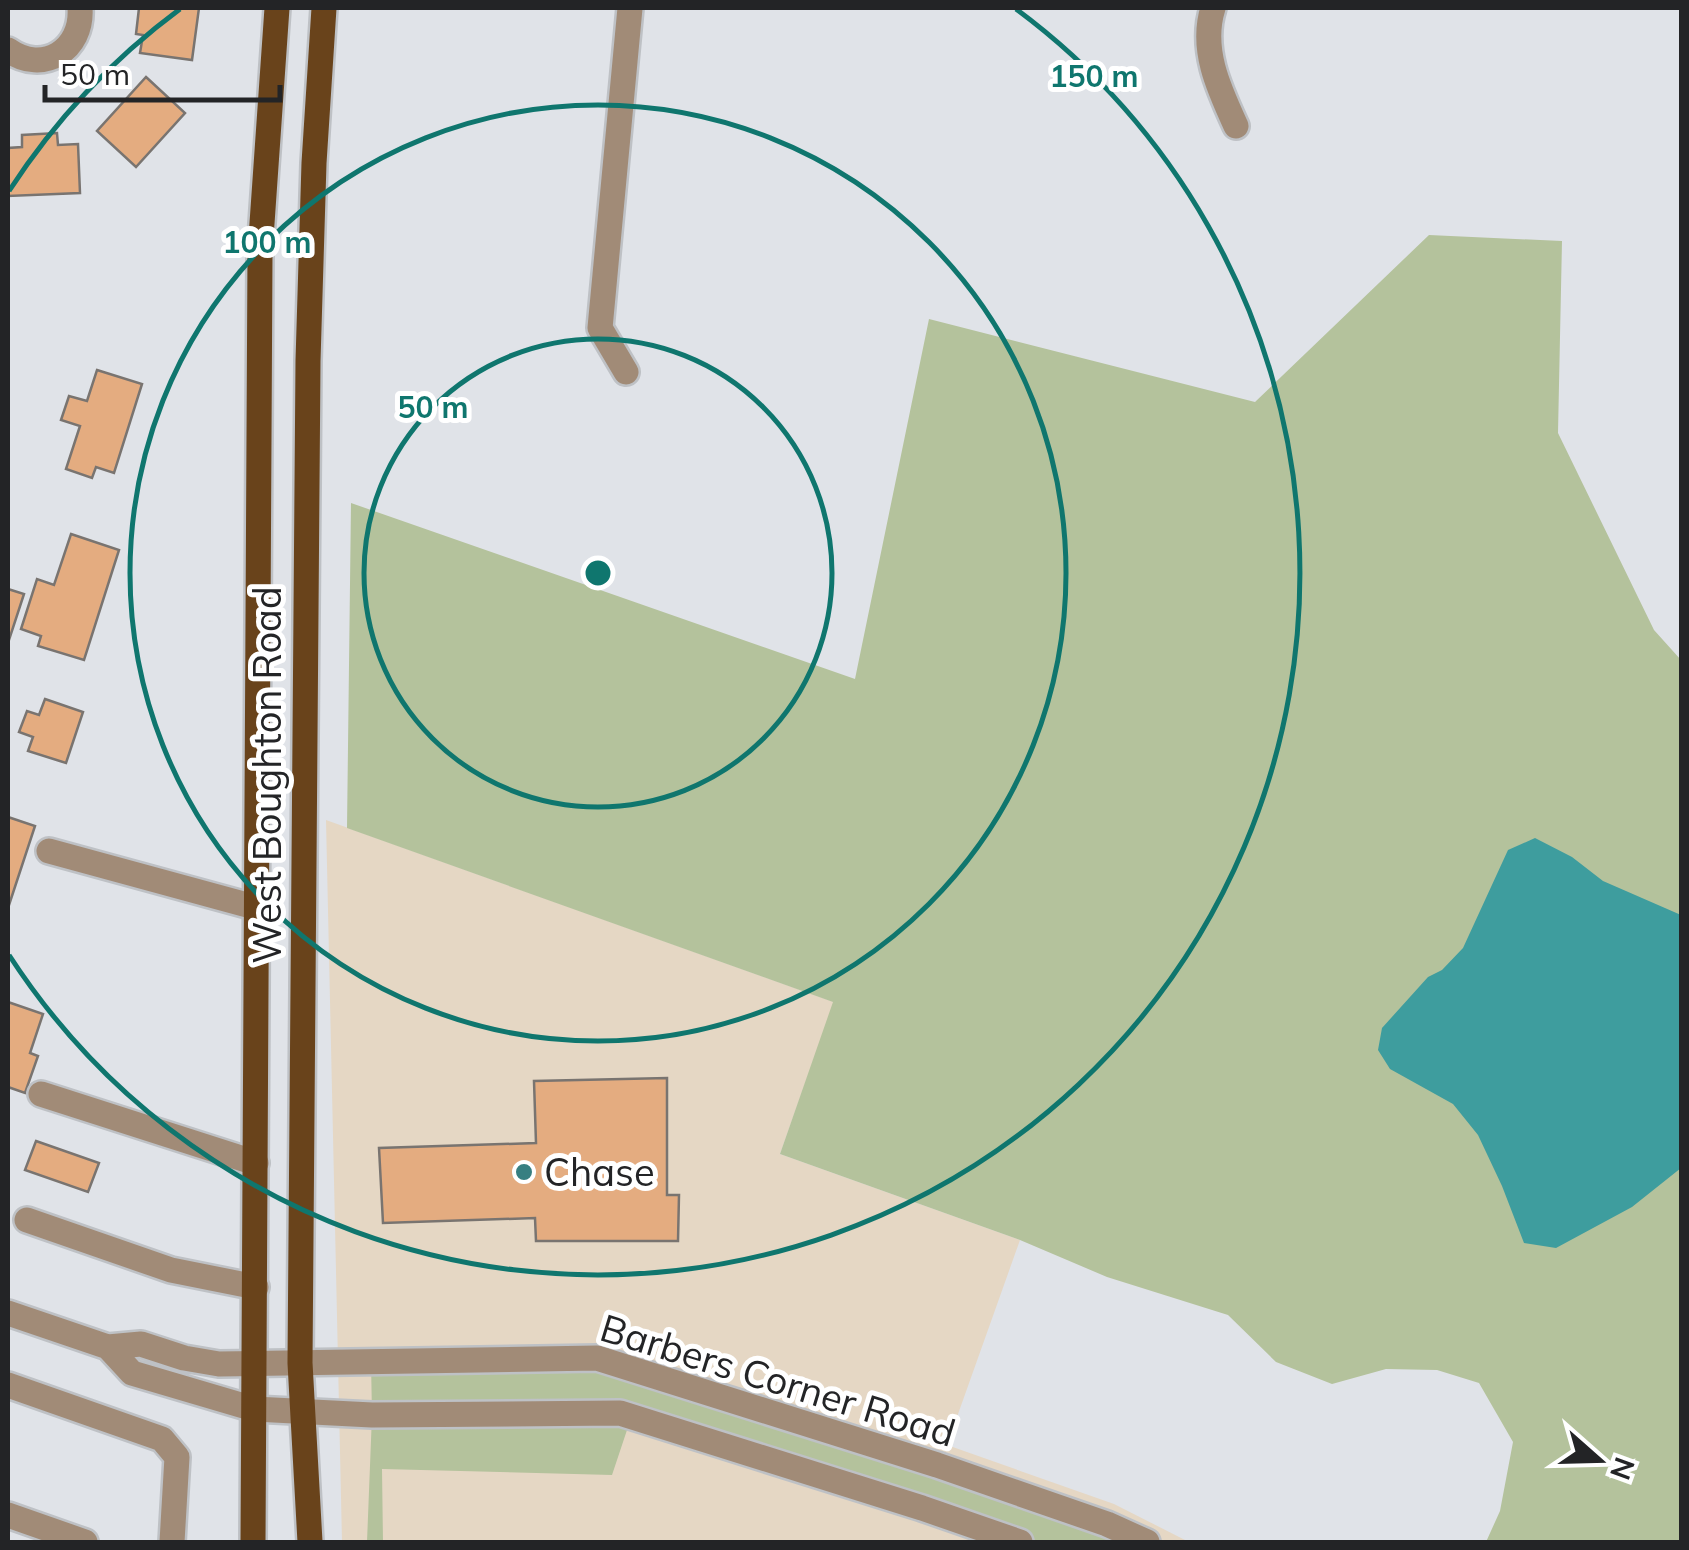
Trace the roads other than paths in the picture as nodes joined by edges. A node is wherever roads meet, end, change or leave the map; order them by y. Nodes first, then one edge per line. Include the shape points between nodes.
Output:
1 (80, 8) edge
2 (277, 8) edge
3 (324, 8) edge
4 (630, 8) edge
5 (1213, 8) edge
6 (8, 50) edge
7 (1236, 126) dead end
8 (626, 372) dead end
9 (49, 850) dead end
10 (258, 908) junction
11 (41, 1094) dead end
12 (256, 1162) junction
13 (27, 1220) dead end
14 (256, 1287) junction
15 (8, 1313) edge
16 (108, 1347) junction
17 (255, 1363) junction
18 (300, 1363) junction
19 (8, 1385) edge
20 (254, 1409) junction
21 (301, 1413) junction
22 (8, 1515) edge
23 (85, 1542) edge
24 (172, 1542) edge
25 (254, 1542) edge
26 (310, 1542) edge
27 (1020, 1542) edge
28 (1147, 1542) edge

1 - 6 street via 74,40 61,55 40,61
2 - 10 main road, West Boughton Road via 260,252
3 - 18 main road, West Boughton Road via 308,361
4 - 8 street via 600,328
5 - 7 street via 1208,22 1214,76
9 - 10 street
10 - 12 main road, West Boughton Road
11 - 12 street
12 - 14 main road, West Boughton Road
13 - 14 street via 171,1270
14 - 17 main road, West Boughton Road
15 - 16 street
16 - 17 street, Barbers Corner Road via 140,1344 218,1364
16 - 20 street, Barbers Corner Road via 132,1373
17 - 18 street, Barbers Corner Road
17 - 20 main road, West Boughton Road
18 - 21 main road, West Boughton Road
18 - 28 street, Barbers Corner Road via 597,1358 938,1465
19 - 24 street via 162,1439 177,1458
20 - 21 street, Barbers Corner Road
20 - 25 main road, West Boughton Road
21 - 26 main road, West Boughton Road
21 - 27 street, Barbers Corner Road via 620,1413
22 - 23 street

